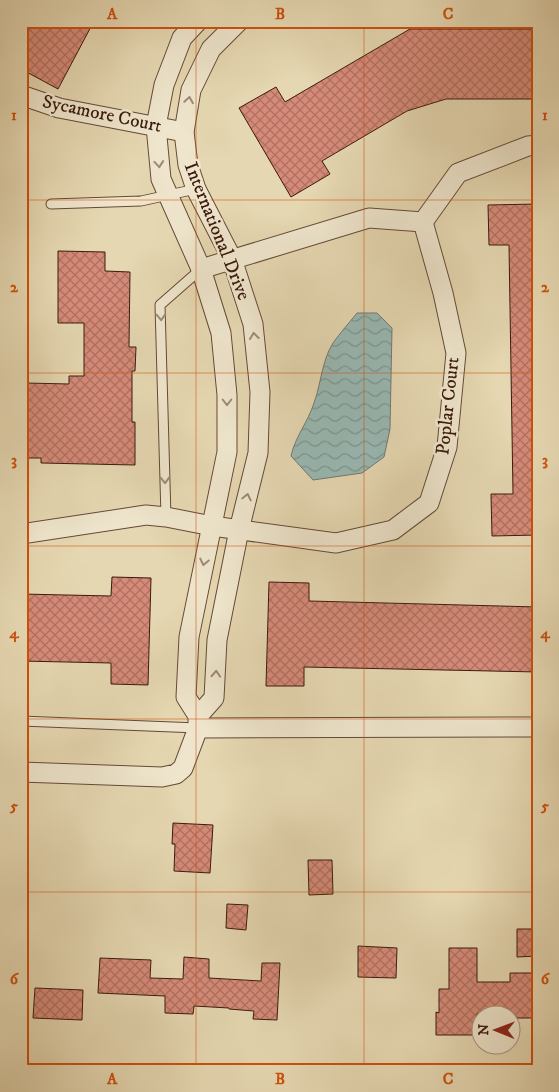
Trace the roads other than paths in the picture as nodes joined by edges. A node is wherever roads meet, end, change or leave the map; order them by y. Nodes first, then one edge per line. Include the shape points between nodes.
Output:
1 (198, 21) edge
2 (239, 21) edge
3 (21, 95) edge
4 (156, 126) junction
5 (184, 132) junction
6 (538, 145) edge
7 (196, 189) junction
8 (168, 195) junction
9 (51, 204) dead end
10 (423, 222) junction
11 (232, 259) junction
12 (201, 269) junction
13 (166, 517) junction
14 (212, 526) junction
15 (239, 530) junction
16 (21, 534) edge
17 (21, 721) edge
18 (198, 722) junction
19 (538, 727) edge
20 (21, 772) edge

1 - 4 street, International Drive via 182,38 164,85
5 -> 2 street, International Drive via 191,90 211,50
3 - 4 street, Sycamore Court via 59,108
4 - 5 street, Sycamore Court
4 -> 8 street, International Drive via 161,179
5 - 7 street, International Drive via 188,165
6 - 10 street via 458,173
7 - 8 lane
7 - 11 street, International Drive
8 - 9 lane via 141,201
8 - 12 street, International Drive
10 - 11 street via 369,218
10 - 15 street, Poplar Court via 456,353 447,447 429,503 393,530 336,543
11 - 12 street
15 -> 11 street, International Drive via 258,453 260,392 253,324
12 -> 13 lane via 160,305
12 -> 14 street, International Drive via 221,333 227,395 227,452
13 - 14 street
13 - 16 street via 146,514
14 - 15 street, Poplar Court
14 -> 18 street, International Drive via 189,637 186,697
18 -> 15 street, International Drive via 214,698 217,640
17 - 18 lane
18 - 19 street
18 - 20 street, International Drive via 182,768 176,774 162,777

